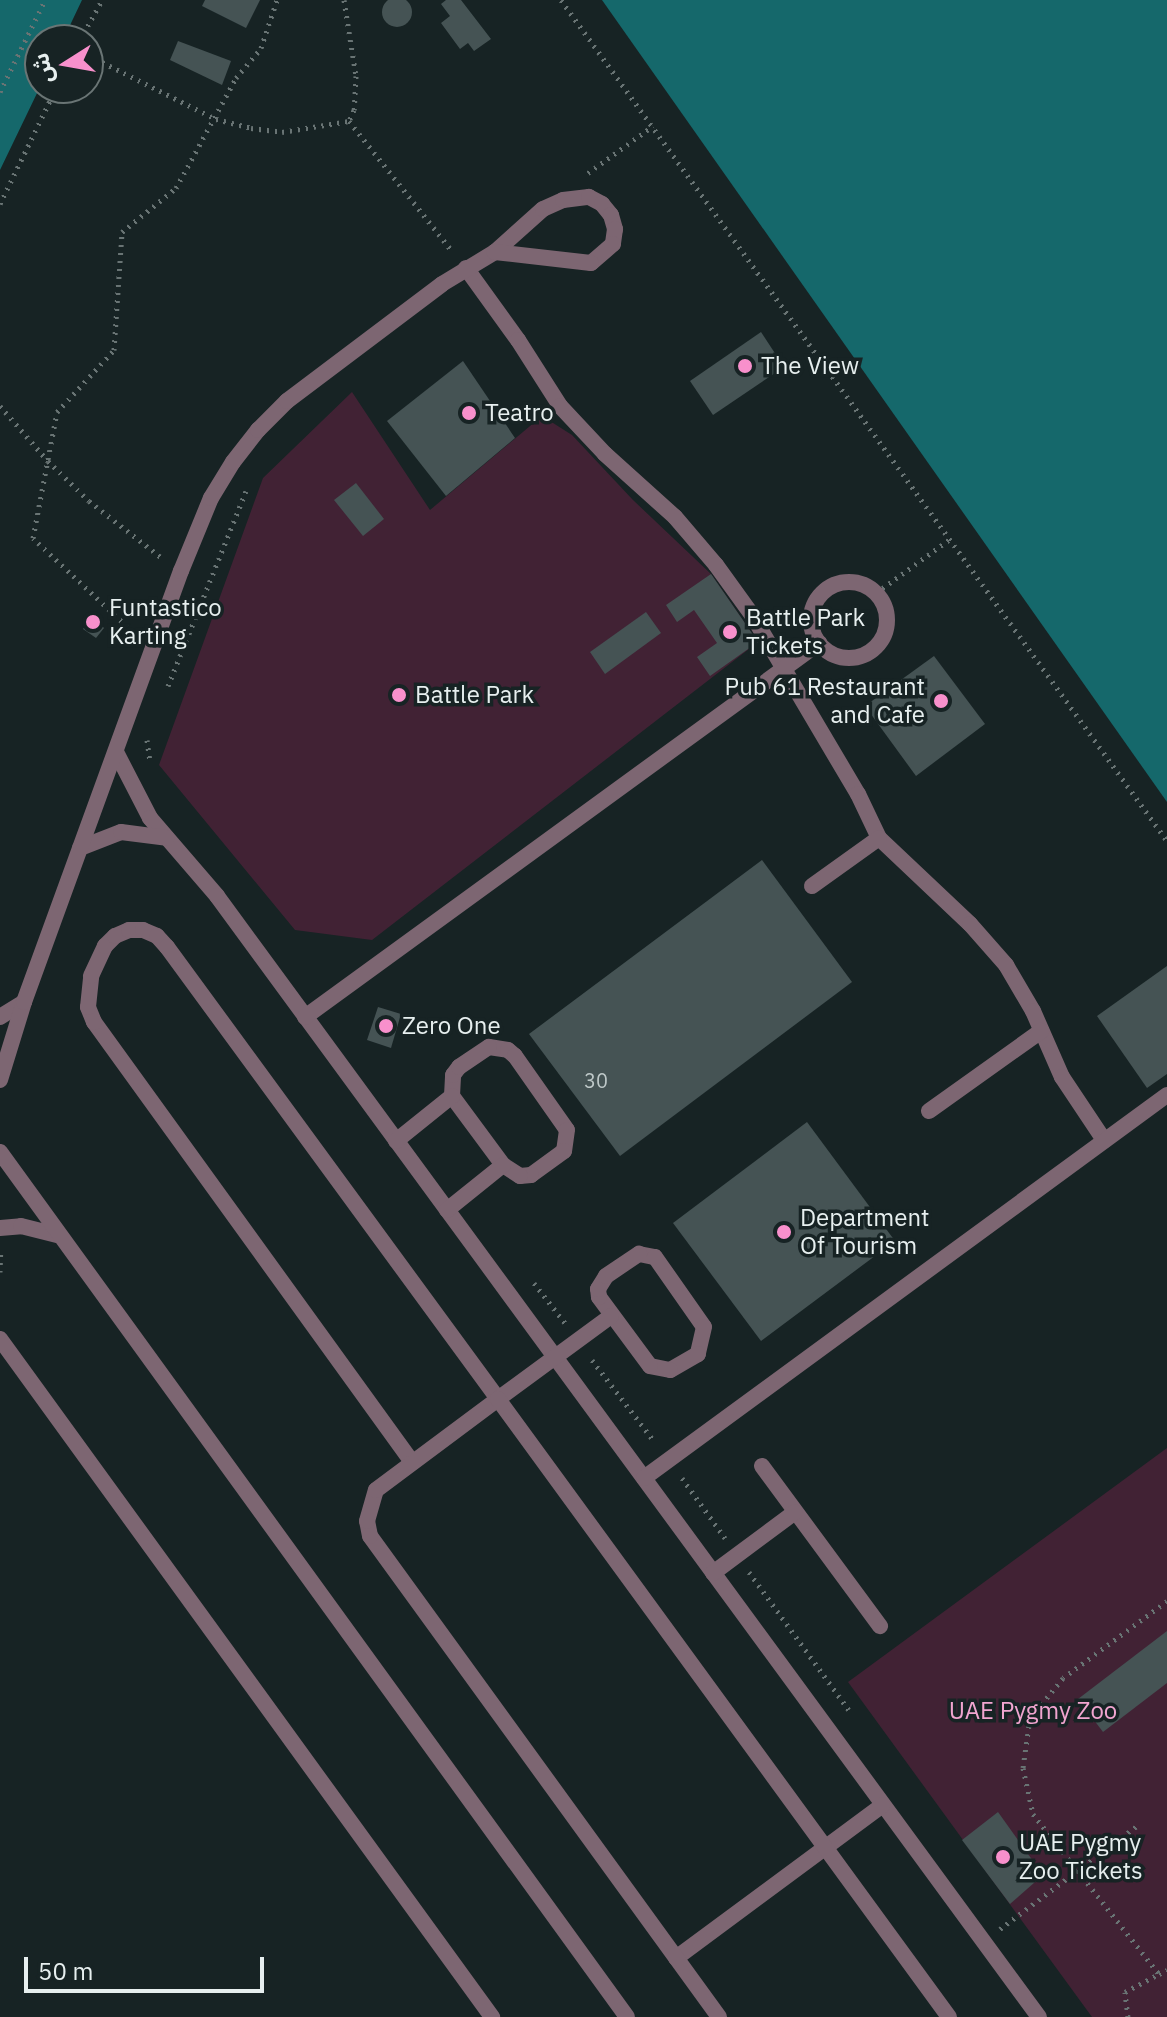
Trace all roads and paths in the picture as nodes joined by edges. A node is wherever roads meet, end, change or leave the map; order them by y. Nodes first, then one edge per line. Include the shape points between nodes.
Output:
1 (45, 0) edge
2 (102, 0) edge
3 (277, 0) edge
4 (344, 0) edge
5 (561, 0) edge
6 (89, 24) edge
7 (104, 63) edge
8 (0, 92) edge
9 (48, 104) edge
10 (216, 119) junction
11 (349, 121) junction
12 (653, 126) junction
13 (563, 200) junction
14 (0, 204) edge
15 (495, 252) junction
16 (466, 268) junction
17 (0, 406) edge
18 (48, 461) junction
19 (248, 488) dead end
20 (950, 539) junction
21 (181, 571) junction
22 (876, 593) junction
23 (819, 643) junction
24 (151, 649) junction
25 (783, 669) junction
26 (164, 694) dead end
27 (147, 739) dead end
28 (116, 752) junction
29 (150, 764) dead end
30 (167, 838) junction
31 (879, 838) junction
32 (1167, 841) edge
33 (80, 848) junction
34 (812, 886) dead end
35 (24, 1002) junction
36 (0, 1017) edge
37 (305, 1017) junction
38 (1041, 1031) junction
39 (0, 1080) edge
40 (1167, 1095) edge
41 (452, 1096) junction
42 (929, 1111) dead end
43 (1104, 1140) junction
44 (396, 1141) junction
45 (0, 1152) edge
46 (503, 1165) junction
47 (447, 1210) junction
48 (0, 1228) edge
49 (57, 1235) junction
50 (531, 1279) dead end
51 (611, 1316) junction
52 (0, 1339) edge
53 (577, 1340) junction
54 (555, 1357) junction
55 (498, 1399) junction
56 (669, 1460) junction
57 (412, 1462) junction
58 (762, 1466) dead end
59 (644, 1478) junction
60 (795, 1512) junction
61 (737, 1555) junction
62 (713, 1573) junction
63 (1167, 1601) edge
64 (880, 1626) dead end
65 (849, 1710) dead end
66 (883, 1805) junction
67 (1138, 1825) dead end
68 (826, 1847) junction
69 (1076, 1871) junction
70 (983, 1941) junction
71 (676, 1958) junction
72 (1167, 1970) edge
73 (1159, 1974) junction
74 (492, 2017) edge
75 (627, 2017) edge
76 (719, 2017) edge
77 (949, 2017) edge
78 (1039, 2017) edge
79 (1128, 2017) edge

1 - 8 path
2 - 6 path
3 - 10 path via 261,48 236,78
4 - 11 path via 356,76
5 - 12 path
7 - 10 path
9 - 14 path
10 - 11 path via 282,132
10 - 18 path via 176,188 122,232 114,350 57,412
11 - 16 path
12 - 13 path via 590,171
12 - 20 path
13 - 15 street via 526,222
13 - 15 street via 589,197 611,215 613,244 604,256 576,264
15 - 16 street
16 - 21 street via 287,401 258,430 211,498
16 - 25 street via 581,431 675,517 716,565
17 - 18 path
18 - 21 path via 134,538
18 - 24 path via 33,538
19 - 26 path
20 - 22 path
20 - 32 path
21 - 24 street
22 - 23 street via 850,582 824,591 811,616
22 - 23 street via 887,615 874,649 839,657
23 - 25 street
24 - 28 street
25 - 31 street
25 - 37 street
27 - 29 path
28 - 30 street via 137,796
28 - 33 street
30 - 33 street via 121,832
30 - 37 street via 217,896
31 - 34 street
31 - 38 street via 989,944 1021,988
33 - 35 street
35 - 36 street
35 - 39 street
37 - 44 street
38 - 42 street
38 - 43 street via 1075,1098
40 - 43 street
41 - 44 street
41 - 46 street
41 - 46 street via 459,1067 480,1050 498,1047 515,1056 563,1120 568,1140 556,1159 531,1175 520,1176
43 - 56 street
44 - 47 street
45 - 49 street
46 - 47 street
47 - 54 street
48 - 49 street via 21,1226
49 - 75 street
50 - 53 path
51 - 51 street via 650,1366 660,1370 679,1366 702,1345 701,1318 655,1257 647,1254 632,1258 601,1282 599,1297
51 - 53 street
52 - 74 street
53 - 54 street
53 - 56 path
54 - 55 street
54 - 59 street
55 - 57 street
55 - 57 street via 167,947 143,930 115,936 91,976 88,1007 94,1022
55 - 68 street
56 - 59 street
56 - 61 path
57 - 71 street via 376,1490 367,1521 370,1536
58 - 60 street
59 - 62 street
60 - 61 street
60 - 64 street
61 - 62 street
61 - 65 path
62 - 66 street
63 - 69 path via 1063,1678 1030,1718 1023,1768 1033,1814
66 - 68 street
66 - 70 street
67 - 69 path
68 - 71 street
68 - 77 street
69 - 70 path
69 - 73 path
70 - 78 street
71 - 76 street
72 - 73 path
73 - 79 path via 1125,1992

